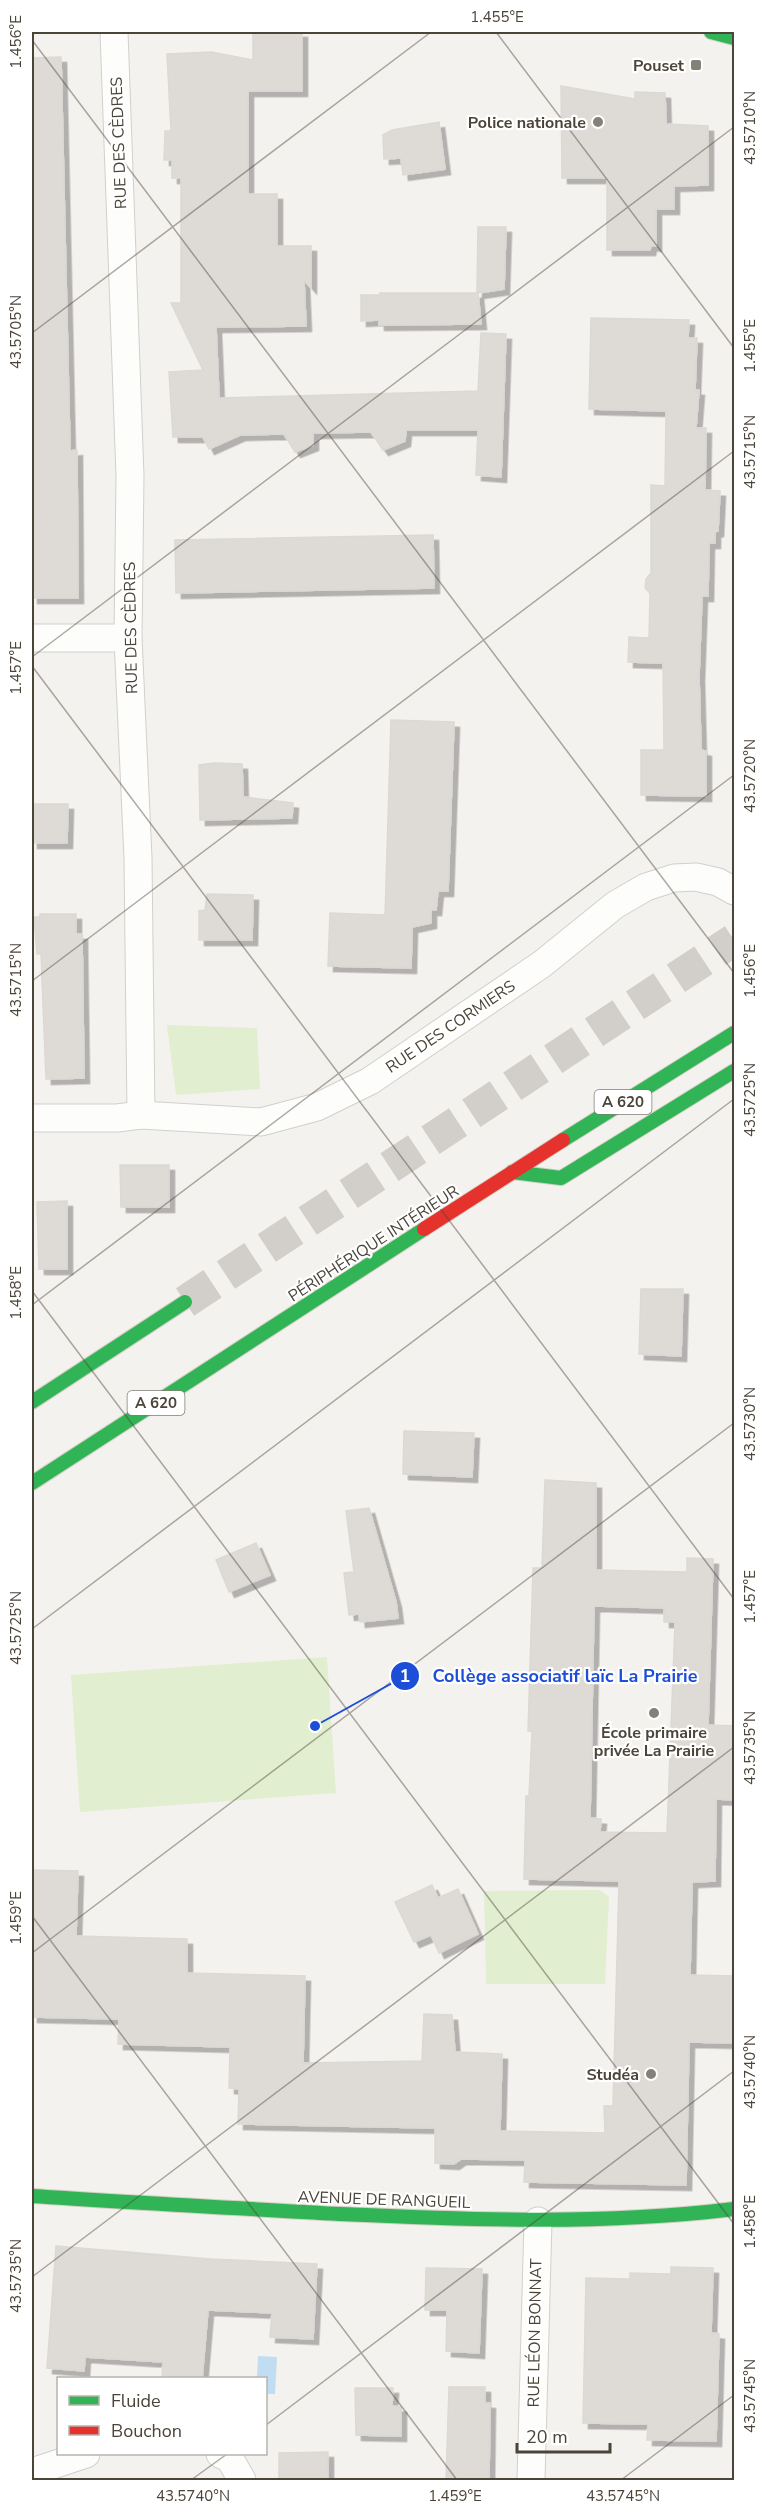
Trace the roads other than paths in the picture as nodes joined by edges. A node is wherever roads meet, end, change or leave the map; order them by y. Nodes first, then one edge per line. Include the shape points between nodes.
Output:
1 (114, 32) edge
2 (711, 32) edge
3 (735, 38) edge
4 (32, 638) edge
5 (128, 638) junction
6 (726, 886) edge
7 (735, 1033) edge
8 (735, 1071) edge
9 (141, 1115) junction
10 (32, 1118) edge
11 (512, 1172) junction
12 (186, 1302) tunnel mouth
13 (32, 1402) edge
14 (32, 1483) edge
15 (32, 2196) edge
16 (735, 2208) edge
17 (538, 2221) junction
18 (83, 2455) edge
19 (222, 2455) edge
20 (32, 2472) edge
21 (242, 2481) edge
22 (531, 2481) edge

1 - 5 street, RUE DES CÈDRES via 130,476
2 - 3 main road
4 - 5 street
5 - 9 street, RUE DES CÈDRES via 138,858
6 - 9 street, RUE DES CORMIERS via 696,877 674,878 646,887 615,905 542,964 370,1081 317,1107 261,1122
7 - 11 main road, PÉRIPHÉRIQUE INTÉRIEUR / A 620
8 - 11 main road via 561,1178
9 - 10 street
11 - 14 main road, PÉRIPHÉRIQUE INTÉRIEUR / A 620
12 - 13 main road
15 - 17 main road, AVENUE DE RANGUEIL
16 - 17 main road, AVENUE DE RANGUEIL via 621,2219
17 - 22 street, RUE LÉON BONNAT
18 - 20 street
19 - 21 street via 230,2459

